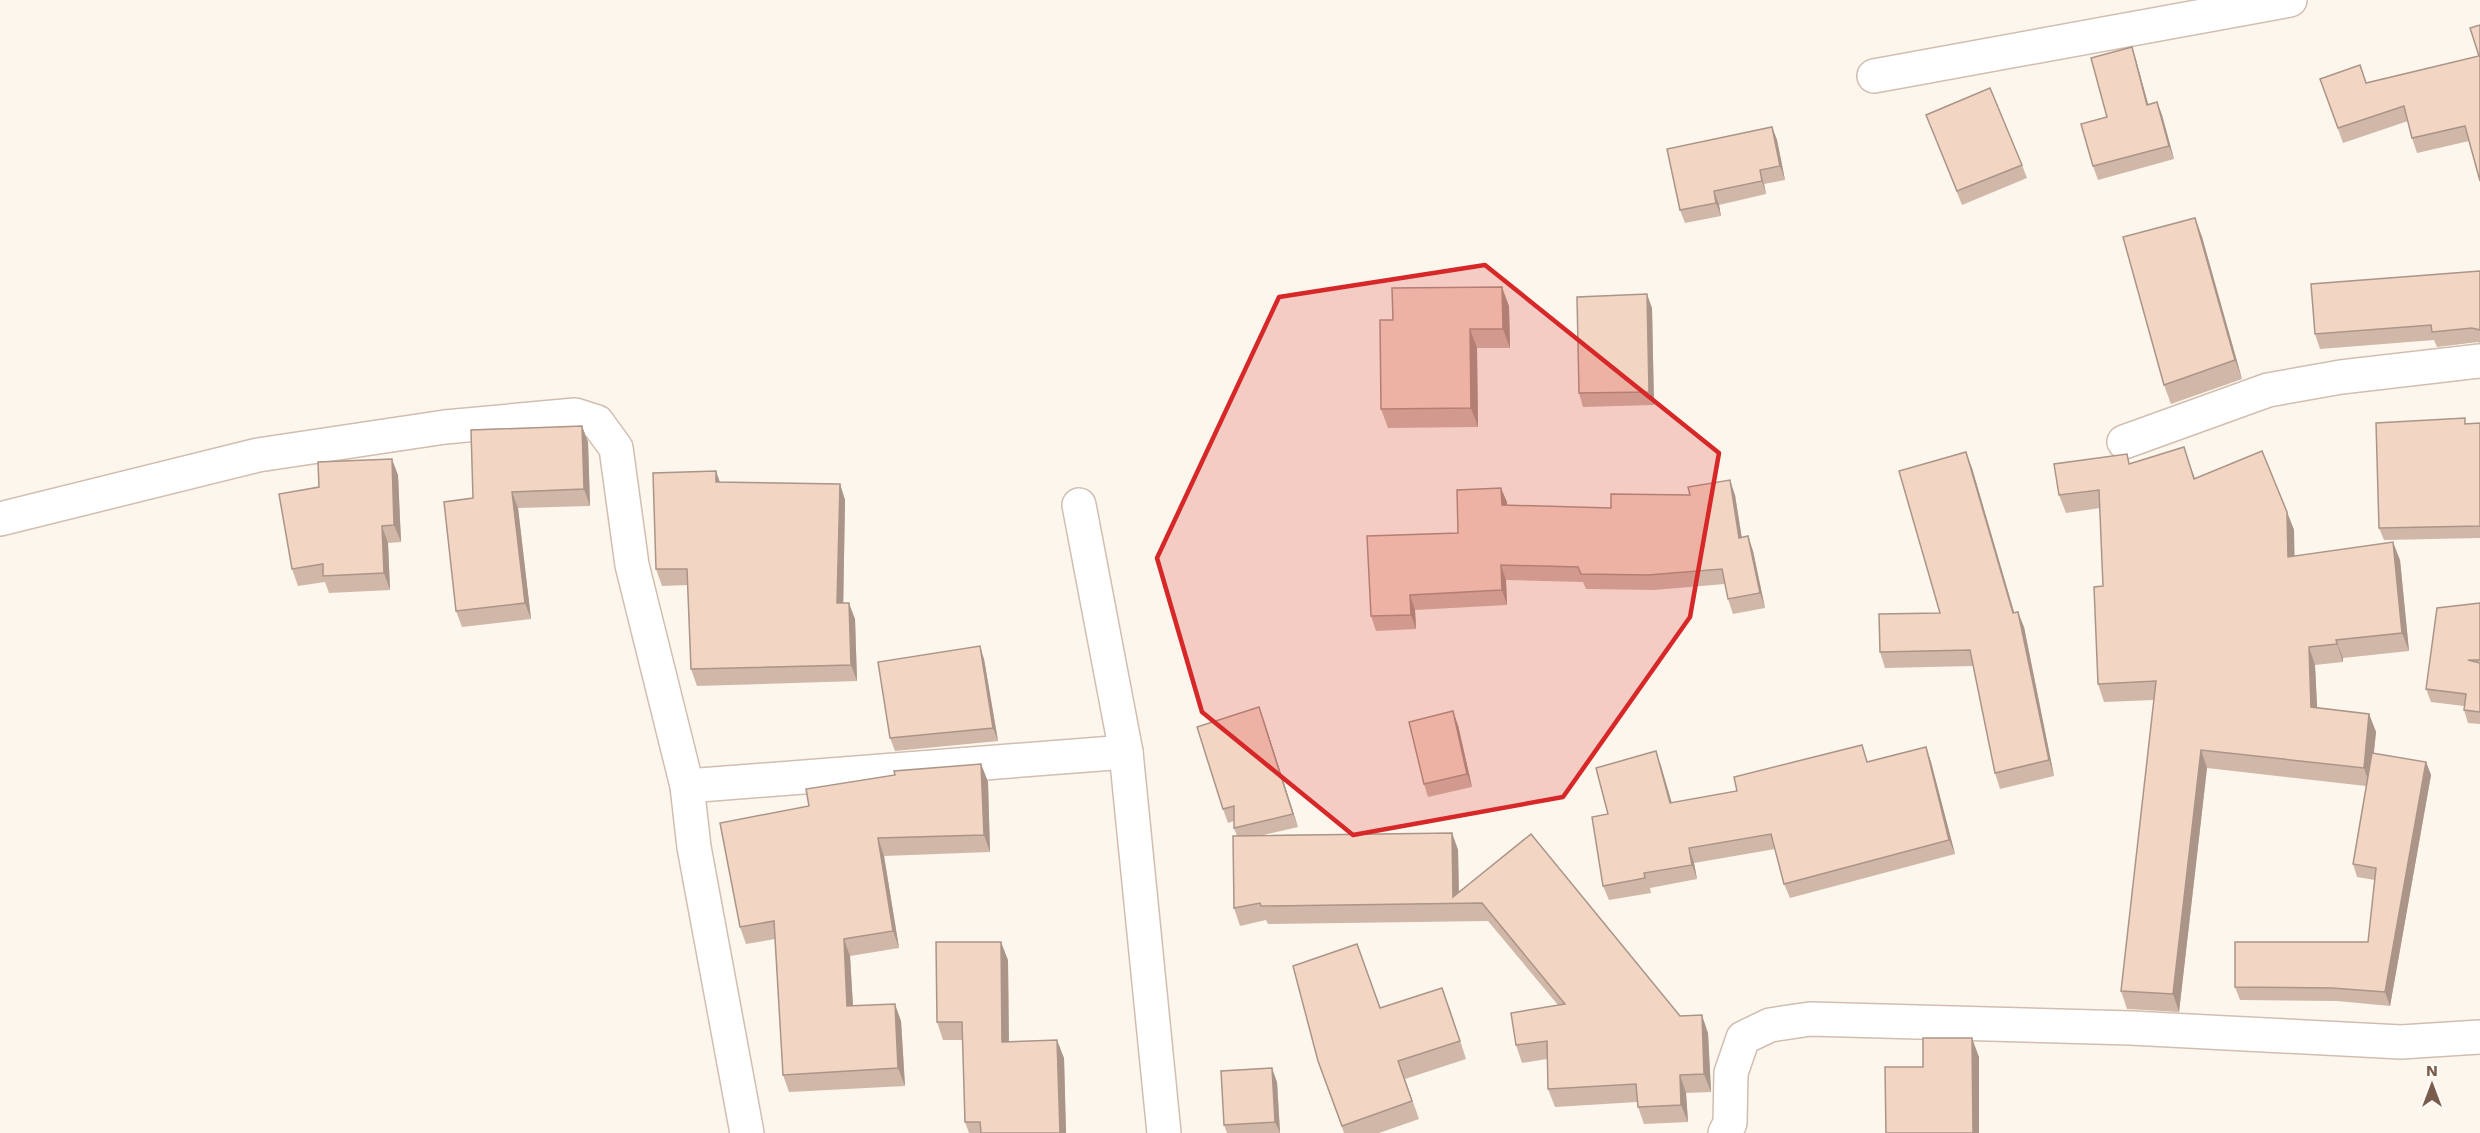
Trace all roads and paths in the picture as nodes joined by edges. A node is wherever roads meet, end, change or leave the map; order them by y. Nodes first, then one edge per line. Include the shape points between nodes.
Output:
1 (2290, 0) edge
2 (1874, 76) dead end
3 (2480, 361) edge
4 (2124, 442) dead end
5 (1079, 505) dead end
6 (0, 519) edge
7 (1126, 752) junction
8 (687, 786) junction
9 (2480, 1037) edge
10 (747, 1133) edge
11 (1164, 1133) edge
12 (1725, 1133) edge

1 - 2 street
3 - 4 street via 2268,390
5 - 7 street
6 - 8 street via 258,454 575,415 597,422 616,448 632,565
7 - 8 street
7 - 11 street
8 - 10 street via 694,847
9 - 12 street via 2401,1042 2131,1028 1810,1019 1770,1025 1743,1038 1731,1073 1730,1123

